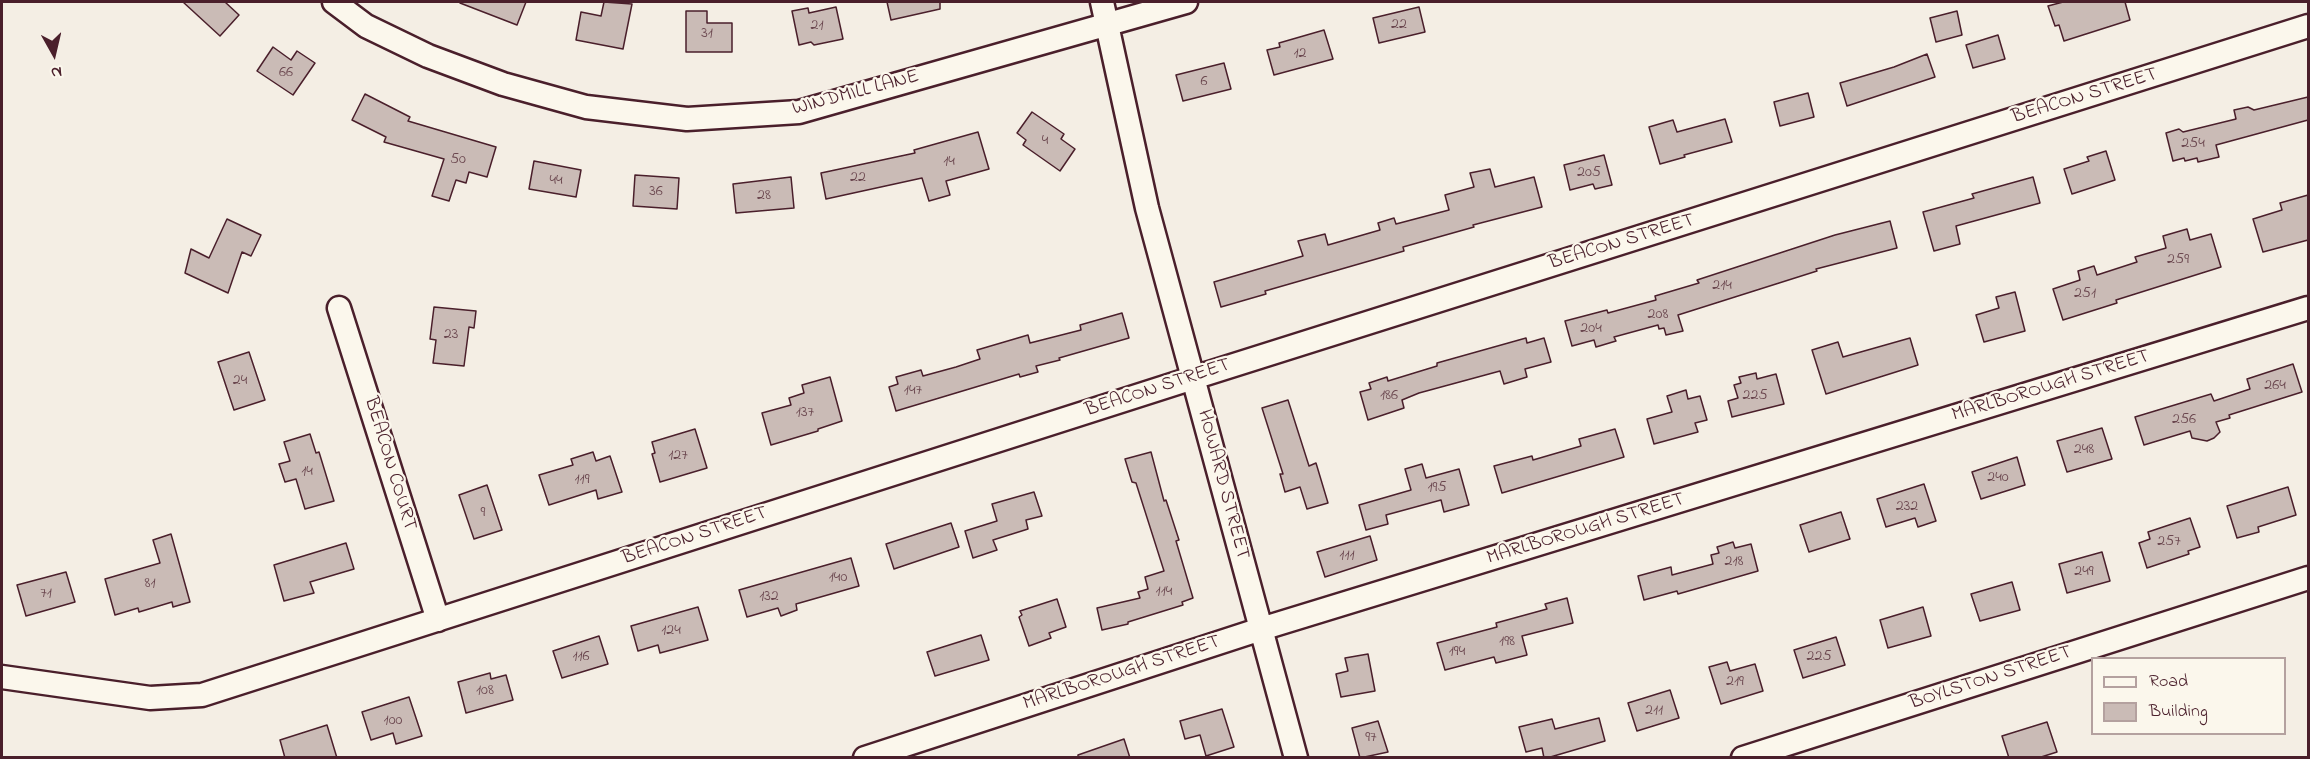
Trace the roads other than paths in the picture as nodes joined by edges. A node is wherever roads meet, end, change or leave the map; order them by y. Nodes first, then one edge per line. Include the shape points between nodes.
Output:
1 (334, 2) edge
2 (1102, 2) edge
3 (1186, 2) edge
4 (1108, 23) junction
5 (2308, 26) edge
6 (339, 308) dead end
7 (2308, 309) edge
8 (1193, 378) junction
9 (2308, 578) edge
10 (438, 620) junction
11 (1261, 629) junction
12 (2, 677) edge
13 (866, 758) edge
14 (1296, 758) edge
15 (1743, 758) edge

1 - 4 street, WINDMILL LANE via 366,26 428,56 503,84 586,107 687,120 799,112
2 - 4 street, HOWARD STREET
3 - 4 street, WINDMILL LANE
4 - 8 street, HOWARD STREET via 1147,208
5 - 8 street, BEACON STREET
6 - 10 street, BEACON COURT
7 - 11 street, MARLBOROUGH STREET
8 - 10 street, BEACON STREET
8 - 11 street, HOWARD STREET
9 - 15 street, BOYLSTON STREET
10 - 12 street, BEACON STREET via 202,695 150,698
11 - 13 street, MARLBOROUGH STREET
11 - 14 street, HOWARD STREET

